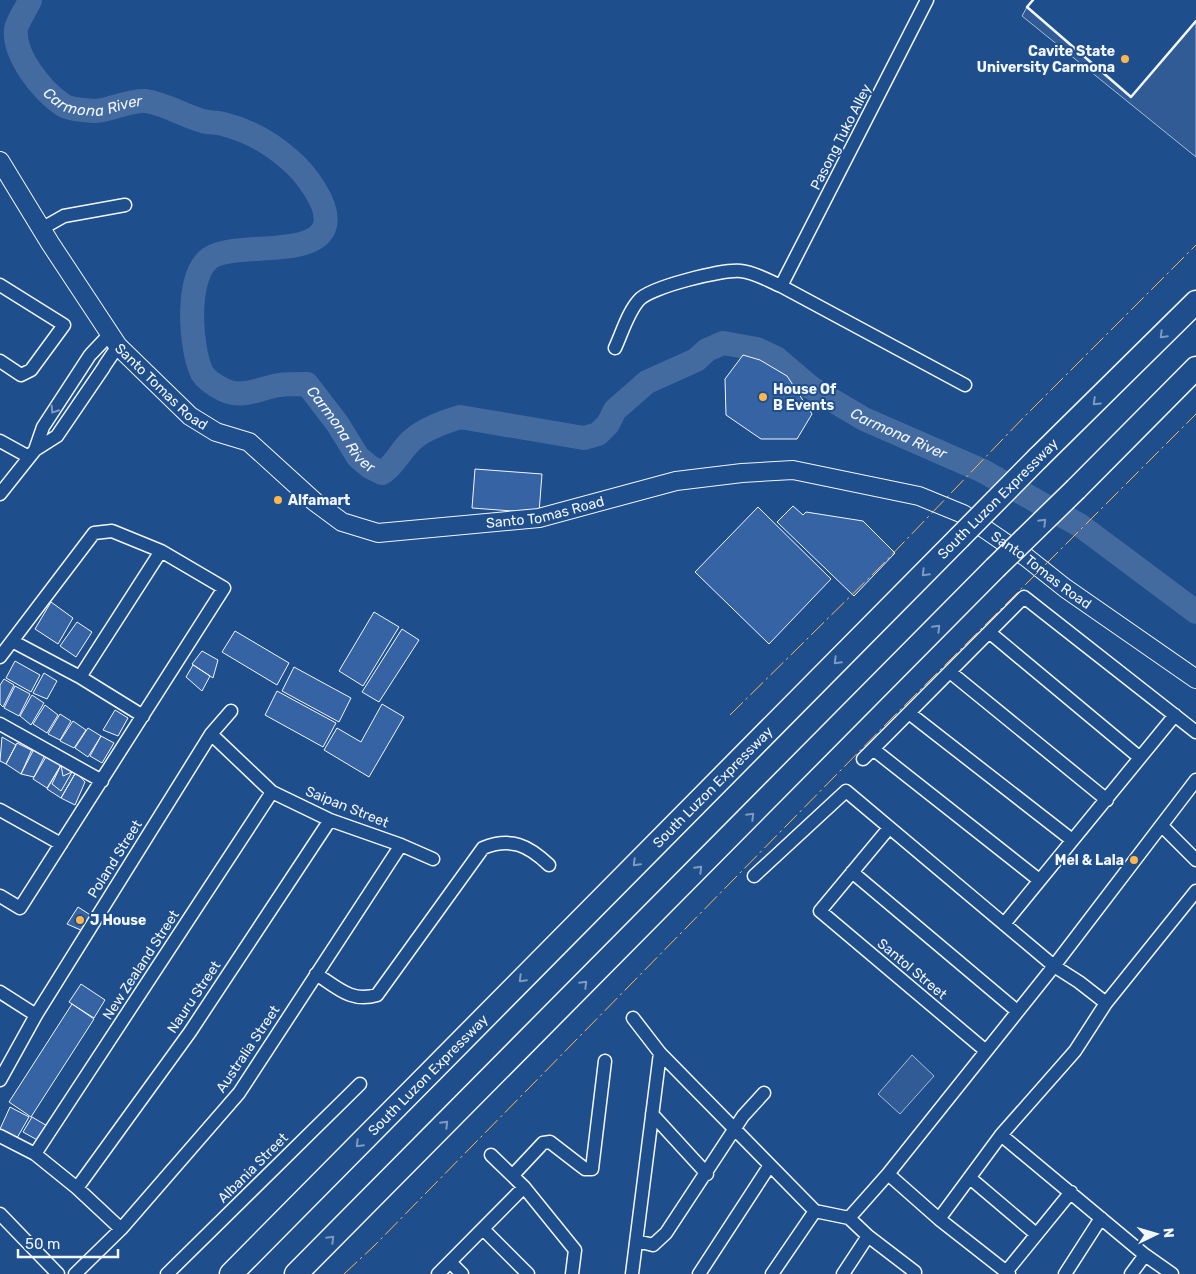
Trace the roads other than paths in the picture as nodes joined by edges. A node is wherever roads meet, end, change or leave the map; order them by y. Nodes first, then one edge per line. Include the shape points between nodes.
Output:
1 (927, 0) edge
2 (0, 162) edge
3 (125, 206) dead end
4 (41, 229) junction
5 (0, 285) edge
6 (781, 286) junction
7 (1196, 302) edge
8 (114, 340) junction
9 (615, 348) dead end
10 (0, 361) edge
11 (1196, 368) edge
12 (72, 382) junction
13 (965, 385) dead end
14 (86, 391) junction
15 (0, 440) edge
16 (32, 453) junction
17 (0, 494) edge
18 (161, 552) junction
19 (989, 632) junction
20 (12, 641) junction
21 (0, 657) edge
22 (950, 672) junction
23 (80, 677) junction
24 (1196, 679) edge
25 (231, 711) dead end
26 (909, 712) junction
27 (1175, 715) junction
28 (143, 716) junction
29 (0, 724) edge
30 (1196, 732) edge
31 (211, 734) junction
32 (873, 749) junction
33 (1139, 757) junction
34 (863, 760) dead end
35 (1196, 780) edge
36 (102, 781) junction
37 (272, 792) junction
38 (1107, 800) junction
39 (0, 810) edge
40 (330, 820) junction
41 (1162, 826) junction
42 (889, 828) junction
43 (1072, 840) junction
44 (61, 844) junction
45 (401, 845) junction
46 (433, 859) dead end
47 (1196, 860) edge
48 (549, 865) dead end
49 (852, 872) junction
50 (754, 876) dead end
51 (1040, 880) junction
52 (1196, 891) edge
53 (0, 896) edge
54 (1004, 924) junction
55 (1054, 966) junction
56 (316, 974) junction
57 (0, 992) edge
58 (1106, 1003) junction
59 (1017, 1011) junction
60 (36, 1015) junction
61 (633, 1018) dead end
62 (986, 1051) junction
63 (660, 1053) junction
64 (605, 1061) dead end
65 (0, 1080) edge
66 (360, 1084) dead end
67 (764, 1093) dead end
68 (652, 1114) junction
69 (734, 1130) junction
70 (1001, 1135) junction
71 (0, 1136) edge
72 (35, 1154) junction
73 (491, 1155) dead end
74 (770, 1165) junction
75 (706, 1174) junction
76 (888, 1174) junction
77 (513, 1175) junction
78 (970, 1178) junction
79 (524, 1187) junction
80 (77, 1188) junction
81 (1071, 1192) junction
82 (815, 1211) junction
83 (0, 1214) edge
84 (850, 1218) junction
85 (1101, 1218) junction
86 (939, 1219) junction
87 (121, 1229) junction
88 (483, 1229) junction
89 (1036, 1234) junction
90 (868, 1236) junction
91 (638, 1241) junction
92 (1145, 1255) junction
93 (450, 1262) junction
94 (1008, 1273) edge
95 (58, 1274) edge
96 (75, 1274) edge
97 (167, 1274) edge
98 (231, 1274) edge
99 (296, 1274) edge
100 (438, 1274) edge
101 (462, 1274) edge
102 (528, 1274) edge
103 (572, 1274) edge
104 (632, 1274) edge
105 (699, 1274) edge
106 (772, 1274) edge
107 (843, 1274) edge
108 (913, 1274) edge
109 (1065, 1274) edge
110 (1131, 1274) edge
111 (1172, 1274) edge

1 - 6 street, Pasong Tuko Alley
2 - 4 street, Santo Tomas Road
3 - 4 street via 64,216
4 - 8 street, Santo Tomas Road
5 - 10 street via 64,325 31,370 21,375
6 - 9 street via 749,272 732,271 705,275 648,293 638,300
6 - 13 street
7 -> 98 highway, South Luzon Expressway, bridge
8 - 12 street via 91,354
8 - 14 street via 105,366
8 - 24 street, Santo Tomas Road via 190,416 216,432 249,442 342,522 378,533 539,518 676,481 793,470 920,496 963,514
99 -> 11 highway, bridge
12 - 14 street
12 -> 16 street via 43,427
14 - 16 street via 57,436
15 - 16 street
16 - 17 street
18 - 20 street via 112,531 94,533
18 - 23 street
18 - 28 street via 224,588
19 - 22 street
19 - 27 street via 1024,597
19 - 33 street
20 - 21 street
20 - 23 street
22 - 26 street
22 - 38 street
23 - 28 street
25 - 31 street, Poland Street
26 - 32 street
26 - 43 street
27 - 30 street
27 - 33 street
28 - 36 street
29 - 36 street
31 - 37 street, Saipan Street
31 - 60 street, Poland Street
32 - 34 street
32 - 51 street
33 - 38 street
35 - 41 street
36 - 44 street
37 - 40 street, Saipan Street
37 - 72 street, New Zealand Street
38 - 43 street
39 - 44 street
40 - 45 street, Saipan Street
40 - 80 street, Nauru Street via 190,1032
41 - 47 street
41 - 55 street
42 - 49 street
42 - 50 street via 846,790
42 - 54 street
43 - 51 street
44 - 53 street via 20,908
45 - 46 street, Saipan Street
45 - 56 street, Australia Street
48 - 56 street via 537,853 515,842 483,848 376,995 364,999 352,997
49 - 59 street
49 - 62 street, Santol Street via 820,911
51 - 54 street
52 - 58 street
54 - 55 street
55 - 58 street
55 - 59 street
56 - 87 street, Australia Street via 239,1092
57 - 60 street
58 - 70 street via 1075,1051
59 - 62 street
60 - 65 street, Poland Street
61 - 63 street
62 - 76 street
63 - 68 street
63 - 69 street
64 - 77 street via 592,1168 585,1169 550,1142 543,1142
66 - 97 street, Albania Street
67 - 69 street
68 - 75 street
68 - 91 street
69 - 74 street
69 - 75 street
70 - 78 street
70 - 81 street
71 - 72 street
72 - 80 street
73 - 77 street
74 - 82 street
74 - 105 street
75 - 91 street via 660,1240 653,1245
76 - 84 street
76 - 86 street
77 - 79 street
78 - 86 street
78 - 89 street
79 - 88 street
79 - 103 street via 575,1250
80 - 87 street
81 - 85 street
81 - 89 street
82 - 84 street
82 - 106 street
83 - 95 street
84 - 90 street
85 - 92 street
85 - 109 street
86 - 94 street
87 - 96 street, Australia Street
88 - 93 street
88 - 102 street
89 - 94 street
90 - 107 street
90 - 108 street via 915,1272
91 - 104 street
92 - 110 street
92 - 111 street
93 - 100 street
93 - 101 street

